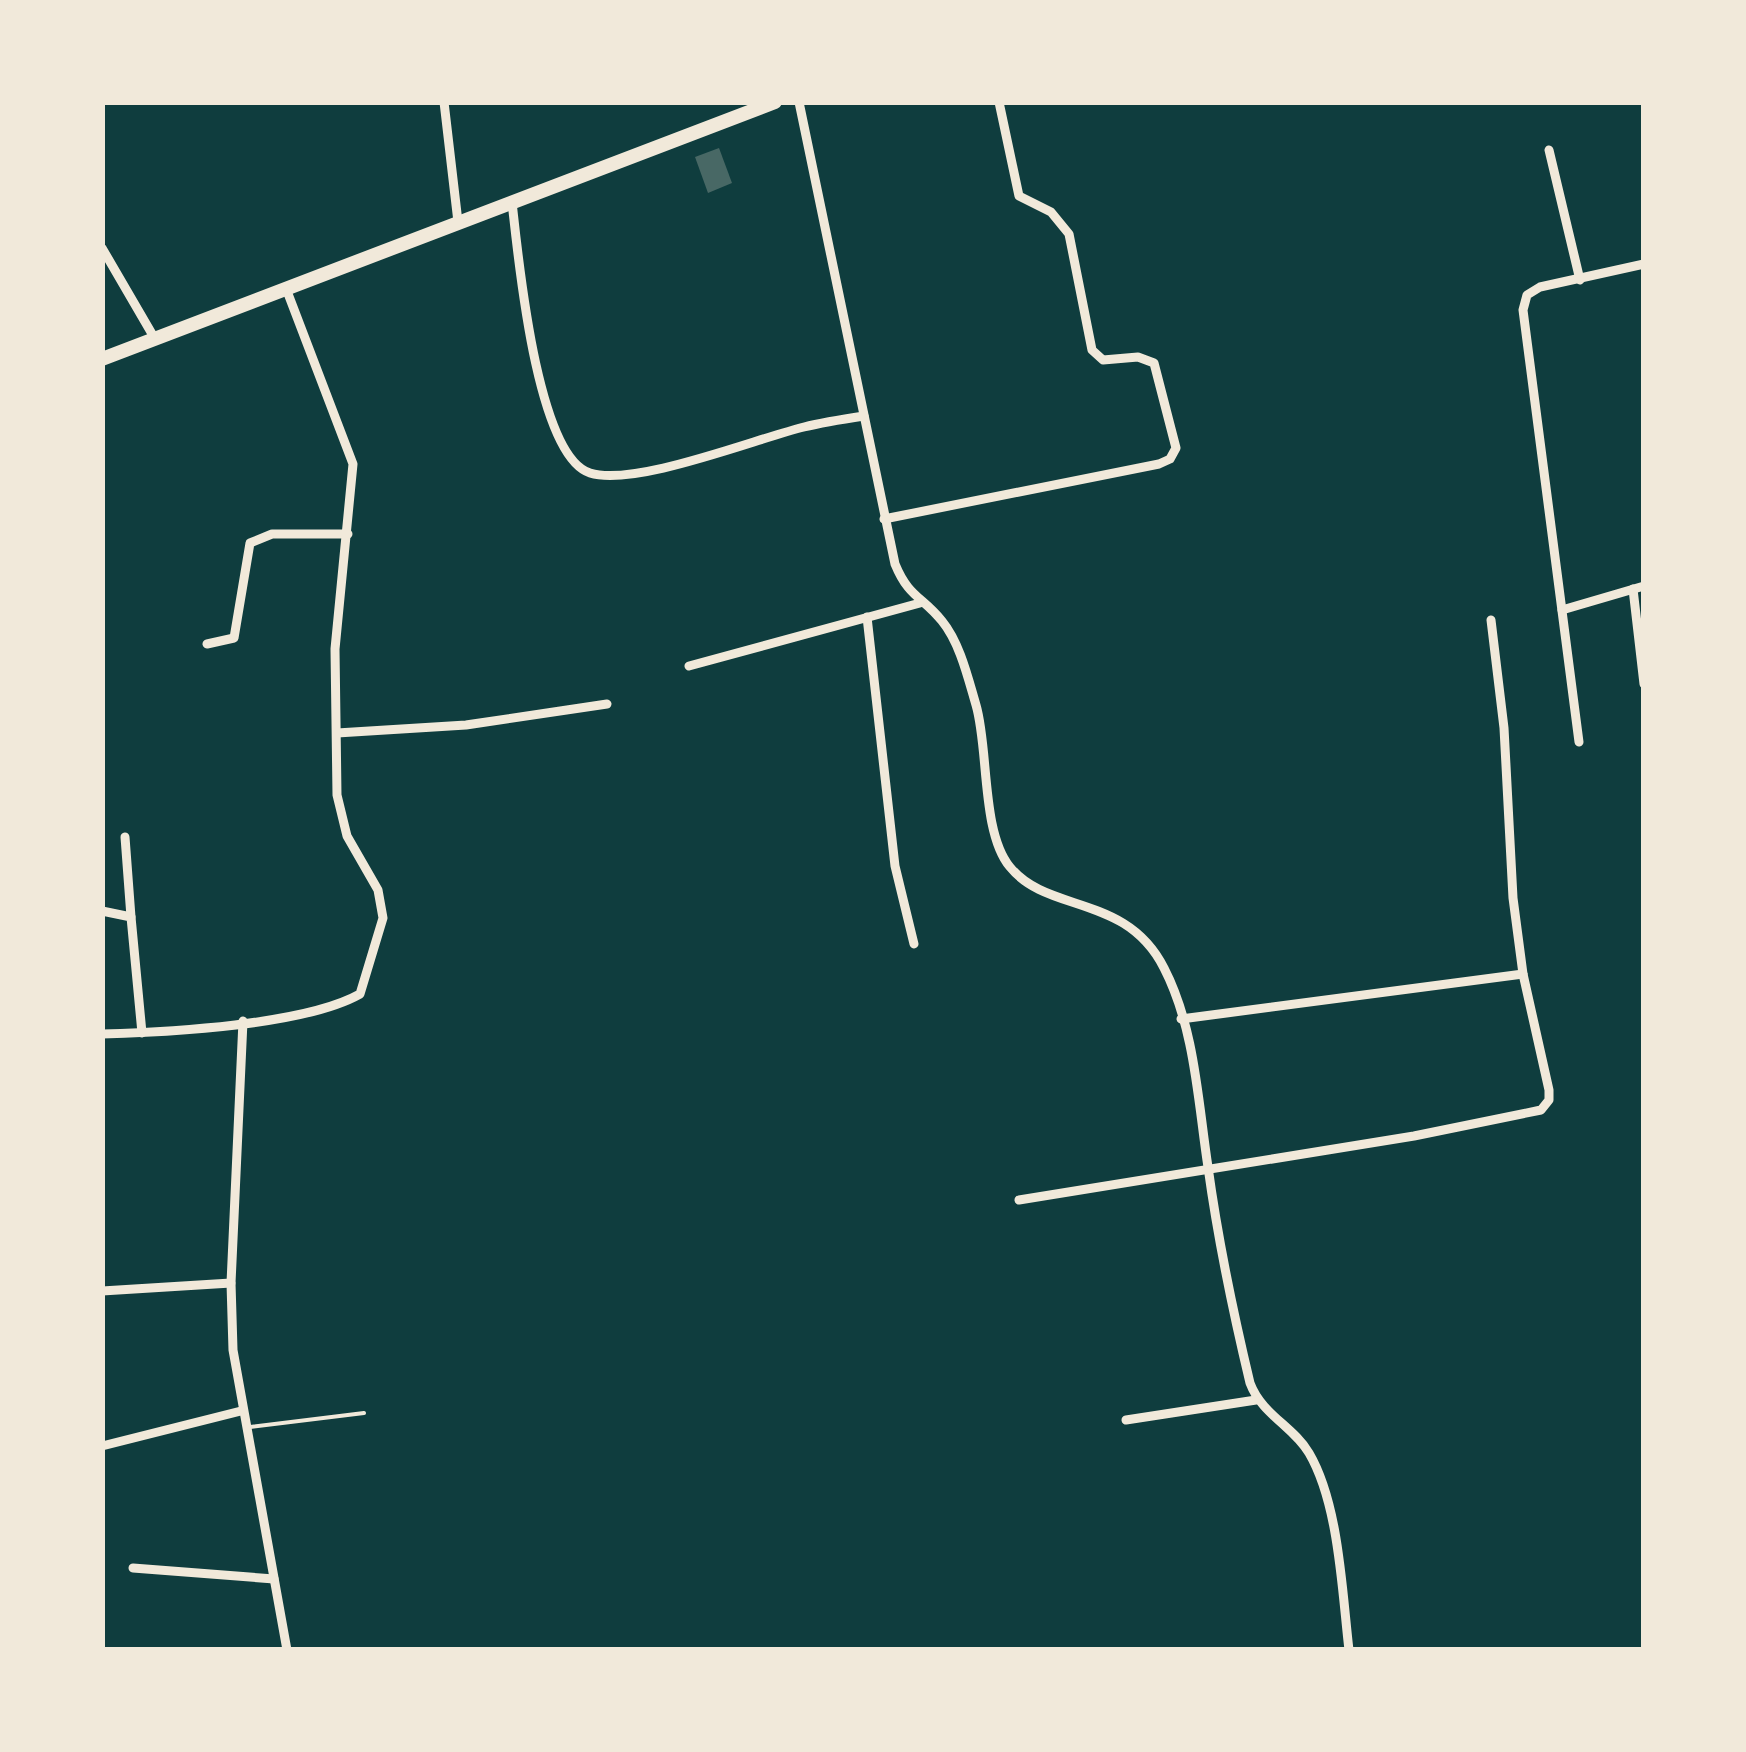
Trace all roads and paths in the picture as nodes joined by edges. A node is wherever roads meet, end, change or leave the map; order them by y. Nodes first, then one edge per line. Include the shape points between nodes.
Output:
1 (444, 102) edge
2 (775, 102) edge
3 (798, 102) edge
4 (999, 102) edge
5 (1549, 150) dead end
6 (512, 200) junction
7 (458, 222) junction
8 (102, 248) edge
9 (1644, 264) edge
10 (1580, 280) junction
11 (287, 291) junction
12 (155, 339) junction
13 (102, 359) edge
14 (864, 416) junction
15 (884, 518) junction
16 (348, 534) junction
17 (1638, 587) edge
18 (920, 604) junction
19 (1562, 610) junction
20 (868, 617) junction
21 (1491, 620) dead end
22 (207, 644) dead end
23 (689, 666) dead end
24 (1643, 675) edge
25 (1644, 684) edge
26 (606, 704) dead end
27 (337, 733) junction
28 (1578, 742) dead end
29 (125, 837) dead end
30 (102, 911) edge
31 (131, 918) junction
32 (914, 944) dead end
33 (1523, 974) junction
34 (1181, 1019) junction
35 (244, 1022) junction
36 (142, 1033) junction
37 (102, 1034) edge
38 (1208, 1170) junction
39 (1019, 1200) dead end
40 (231, 1283) junction
41 (102, 1291) edge
42 (1256, 1400) junction
43 (242, 1411) junction
44 (364, 1413) dead end
45 (1126, 1420) dead end
46 (245, 1428) junction
47 (102, 1446) edge
48 (133, 1568) dead end
49 (274, 1579) junction
50 (286, 1650) edge
51 (1349, 1650) edge

1 - 7 street
2 - 6 highway
3 - 14 street
4 - 15 street via 1018,196 1051,212 1069,234 1092,350 1103,360 1138,357 1154,364 1176,448 1159,464
5 - 10 street
6 - 7 highway
6 - 14 street via 522,291 552,422 560,445 586,472 605,476 660,468
7 - 11 highway
8 - 12 street
9 - 10 street
10 - 19 street via 1540,287 1527,295 1523,310
11 - 12 highway
11 - 16 street via 353,464
12 - 13 highway
14 - 15 street
15 - 18 street via 905,588
16 - 22 street via 272,534 250,543 234,638
16 - 27 street via 335,649
17 - 19 street
17 - 24 street
18 - 20 street
18 - 34 street via 941,619 955,644 977,709 1006,864 1037,890 1094,906 1132,930 1165,969
19 - 28 street
20 - 23 street
20 - 32 street via 891,840
21 - 33 street
24 - 25 street
26 - 27 street via 466,725
27 - 35 street via 340,815 378,890 382,918 368,977 360,994 336,1006
29 - 31 street
30 - 31 street
31 - 36 street
33 - 34 street
33 - 38 street via 1549,1090 1542,1110
34 - 38 street
35 - 36 street
35 - 40 street
36 - 37 street
38 - 39 street
38 - 42 street
40 - 41 street
40 - 43 street
42 - 45 street
42 - 51 street via 1307,1448 1316,1466 1338,1556
43 - 46 street
43 - 47 street
44 - 46 lane
46 - 49 street
48 - 49 street
49 - 50 street

